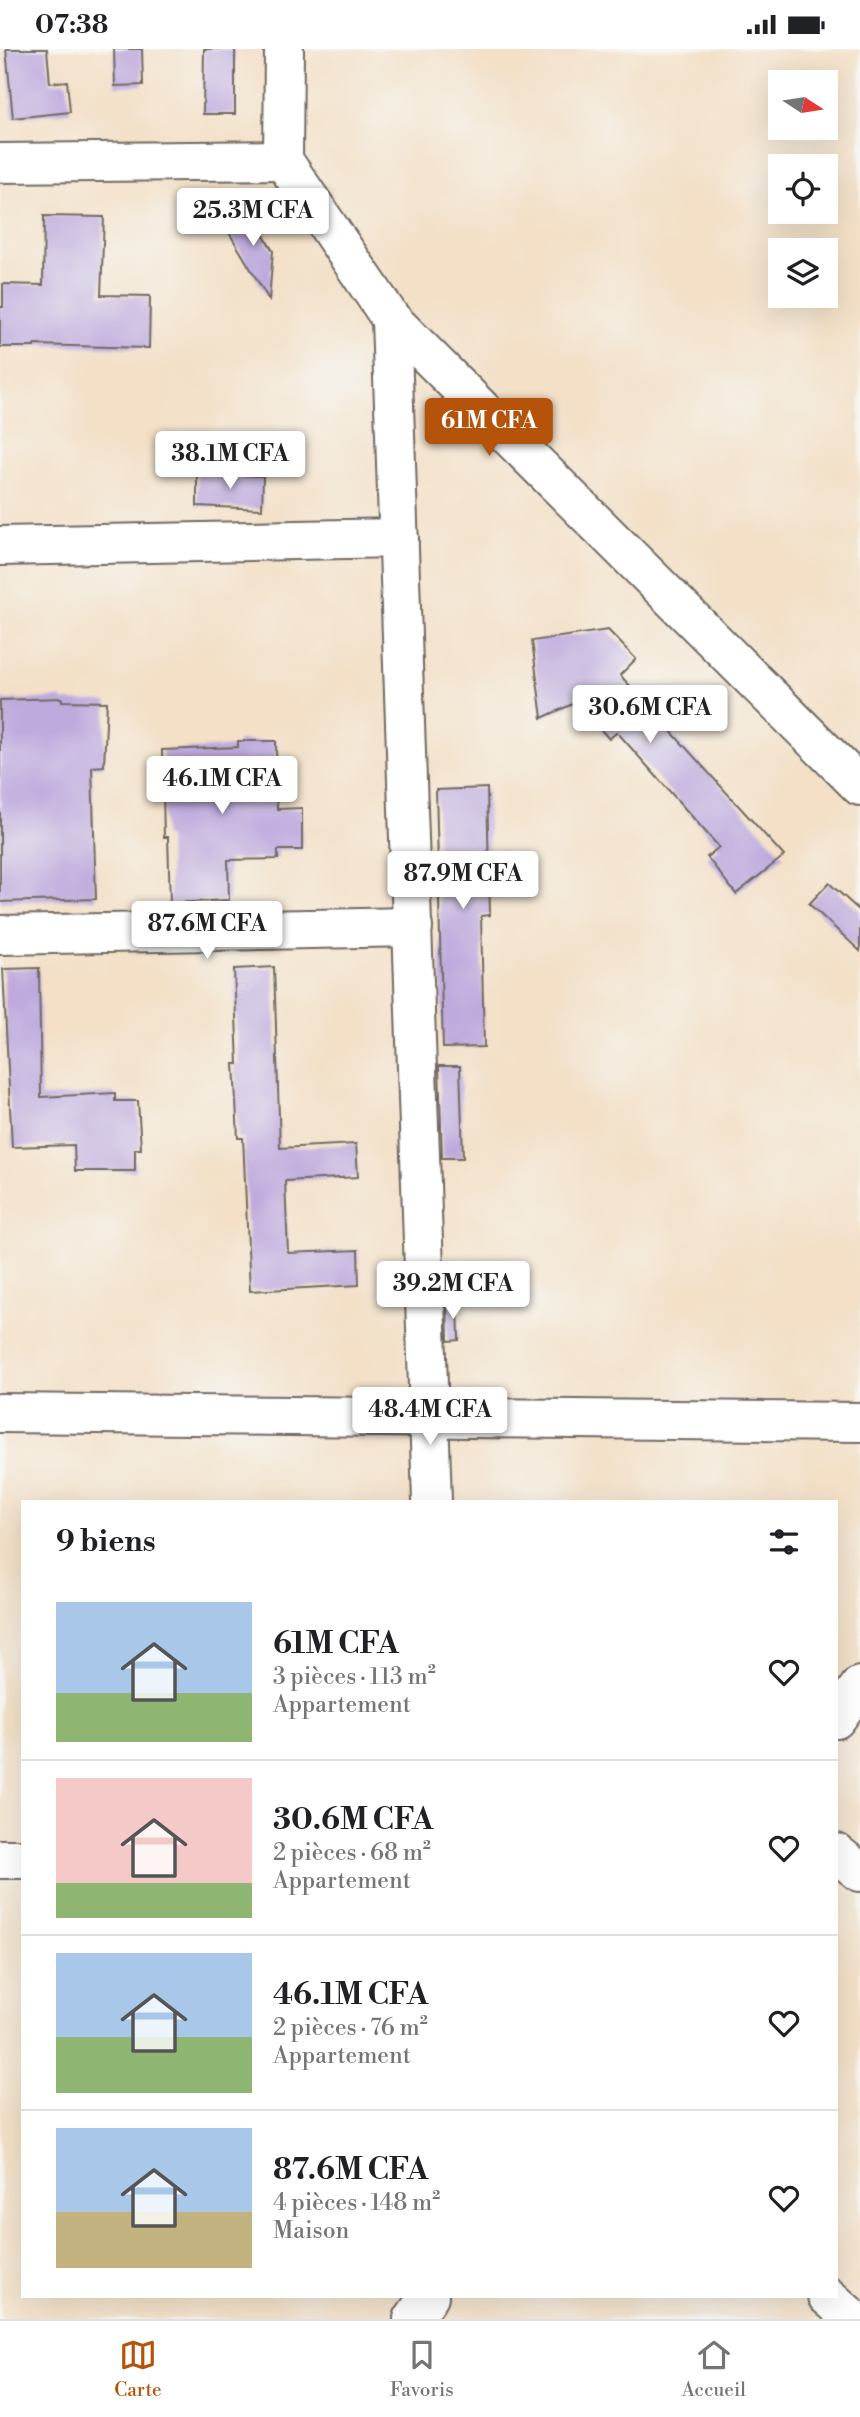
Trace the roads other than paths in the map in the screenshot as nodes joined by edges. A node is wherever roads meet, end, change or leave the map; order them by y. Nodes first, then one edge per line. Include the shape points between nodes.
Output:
1 (285, 49) edge
2 (283, 160) junction
3 (0, 163) edge
4 (391, 319) junction
5 (399, 538) junction
6 (0, 546) edge
7 (860, 786) edge
8 (413, 927) junction
9 (0, 935) edge
10 (0, 1413) edge
11 (430, 1418) junction
12 (860, 1422) edge
13 (432, 1500) edge
14 (860, 1686) edge
15 (838, 1716) edge
16 (838, 1855) edge
17 (0, 1859) edge
18 (21, 1859) edge
19 (860, 1872) edge
20 (428, 2298) edge
21 (829, 2298) edge
22 (413, 2319) edge
23 (853, 2319) edge

1 - 2 street
2 - 3 street
2 - 4 street
4 - 5 street
4 - 7 street
5 - 6 street
5 - 8 street
8 - 9 street
8 - 11 street
10 - 11 street
11 - 12 street
11 - 13 street
14 - 15 street
16 - 19 street
17 - 18 street
20 - 22 street
21 - 23 street

